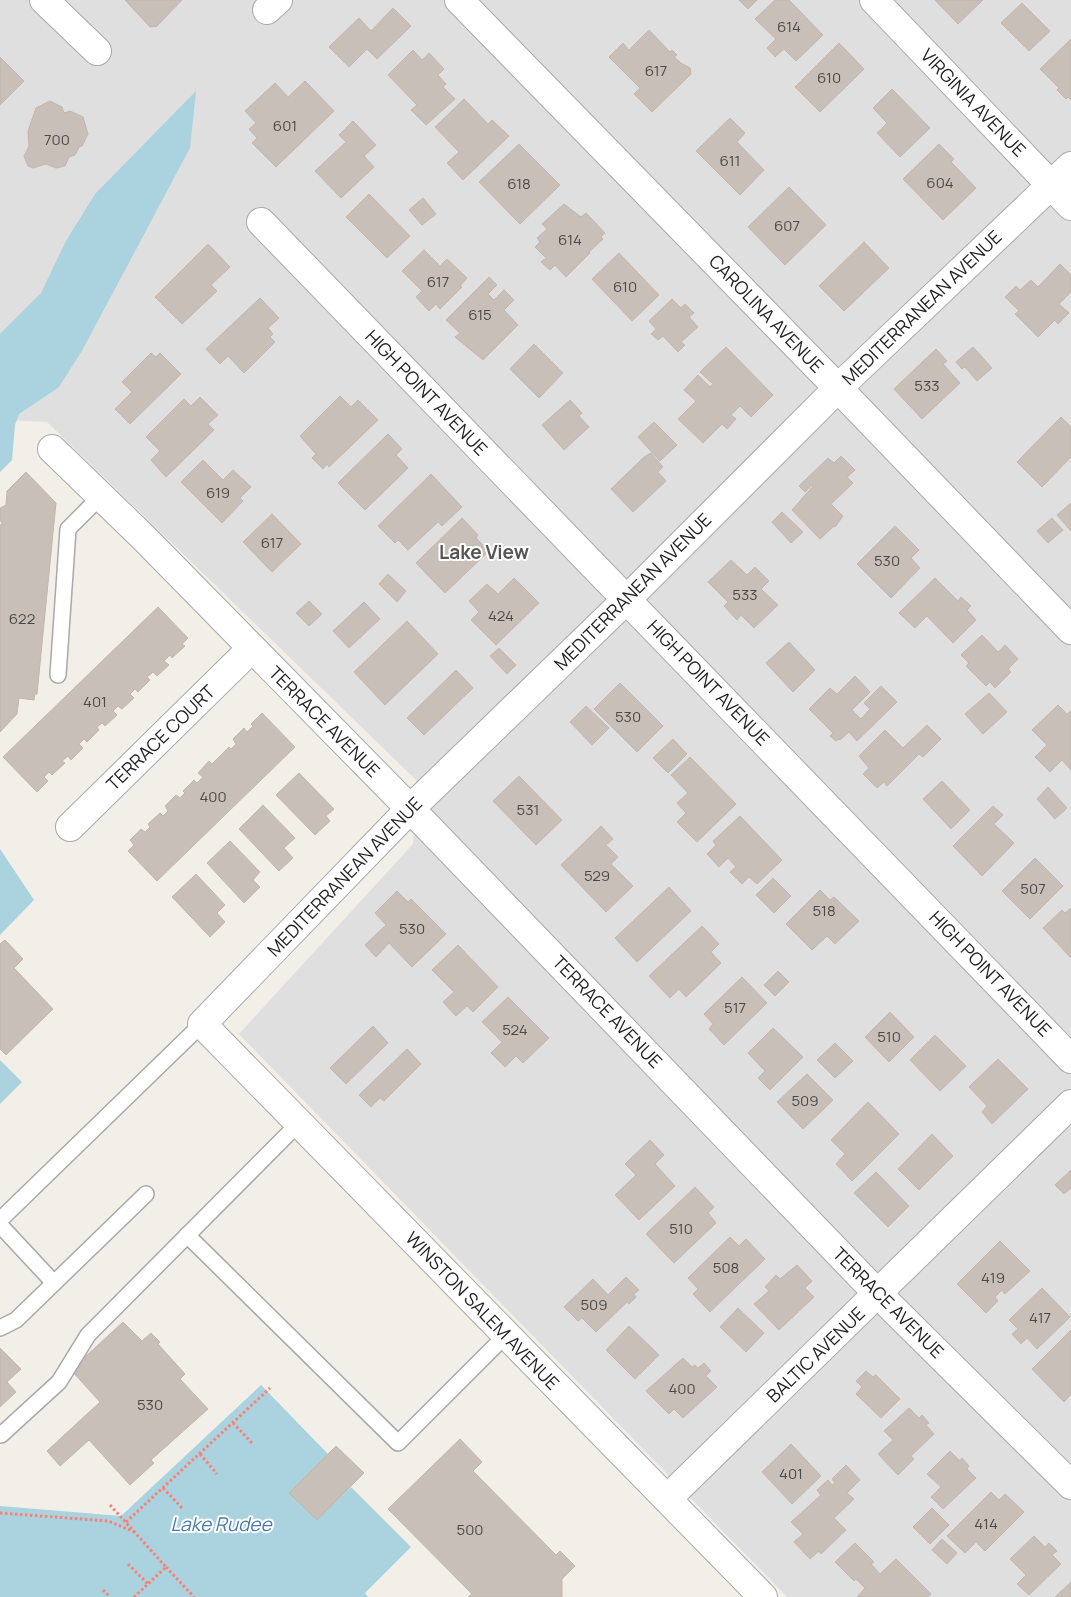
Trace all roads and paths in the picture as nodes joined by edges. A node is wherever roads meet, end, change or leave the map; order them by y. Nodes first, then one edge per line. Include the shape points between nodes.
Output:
1 (44, 0) edge
2 (459, 0) edge
3 (874, 0) edge
4 (97, 51) dead end
5 (1071, 166) edge
6 (1052, 185) junction
7 (1071, 206) edge
8 (261, 222) dead end
9 (838, 388) junction
10 (52, 449) dead end
11 (101, 496) junction
12 (627, 599) junction
13 (1071, 630) edge
14 (252, 648) junction
15 (58, 675) dead end
16 (410, 809) junction
17 (70, 827) dead end
18 (202, 1024) junction
19 (1071, 1058) edge
20 (1071, 1104) edge
21 (299, 1123) junction
22 (146, 1194) dead end
23 (0, 1220) edge
24 (0, 1226) edge
25 (187, 1235) junction
26 (54, 1283) junction
27 (878, 1294) junction
28 (0, 1328) edge
29 (506, 1334) junction
30 (270, 1388) dead end
31 (233, 1423) junction
32 (1, 1435) dead end
33 (252, 1443) dead end
34 (200, 1454) junction
35 (217, 1474) dead end
36 (1071, 1485) edge
37 (163, 1488) junction
38 (667, 1499) junction
39 (110, 1505) dead end
40 (182, 1508) dead end
41 (0, 1513) edge
42 (126, 1522) junction
43 (135, 1532) junction
44 (128, 1564) dead end
45 (166, 1567) junction
46 (148, 1584) junction
47 (103, 1590) dead end
48 (110, 1597) edge
49 (134, 1597) edge
50 (194, 1597) edge
51 (763, 1597) edge

1 - 4 street
2 - 9 street, CAROLINA AVENUE
3 - 6 street, VIRGINIA AVENUE
5 - 6 street, MEDITERRANEAN AVENUE
6 - 7 street, VIRGINIA AVENUE
6 - 9 street, MEDITERRANEAN AVENUE
8 - 12 street, HIGH POINT AVENUE
9 - 12 street, MEDITERRANEAN AVENUE
9 - 13 street, CAROLINA AVENUE
10 - 11 street
11 - 14 street, TERRACE AVENUE
11 - 15 lane via 68,529
12 - 16 street, MEDITERRANEAN AVENUE
12 - 19 street, HIGH POINT AVENUE
14 - 16 street, TERRACE AVENUE
14 - 17 street, TERRACE COURT
16 - 18 street, MEDITERRANEAN AVENUE
16 - 27 street, TERRACE AVENUE
18 - 21 street, WINSTON SALEM AVENUE
18 - 23 lane
20 - 27 street, BALTIC AVENUE
21 - 25 lane
21 - 29 street, WINSTON SALEM AVENUE
22 - 26 lane
24 - 26 lane
25 - 29 lane via 398,1443
25 - 32 lane via 88,1335 58,1382
26 - 28 lane via 16,1320
27 - 36 street, TERRACE AVENUE
27 - 38 street, BALTIC AVENUE
29 - 38 street, WINSTON SALEM AVENUE
30 - 31 path
31 - 33 path
31 - 34 path
34 - 35 path
34 - 37 path
37 - 40 path
37 - 42 path
38 - 51 street, WINSTON SALEM AVENUE
39 - 42 path
41 - 43 path via 108,1521
42 - 43 path
43 - 45 path
44 - 46 path
45 - 46 path
45 - 50 path
46 - 49 path
47 - 48 path

